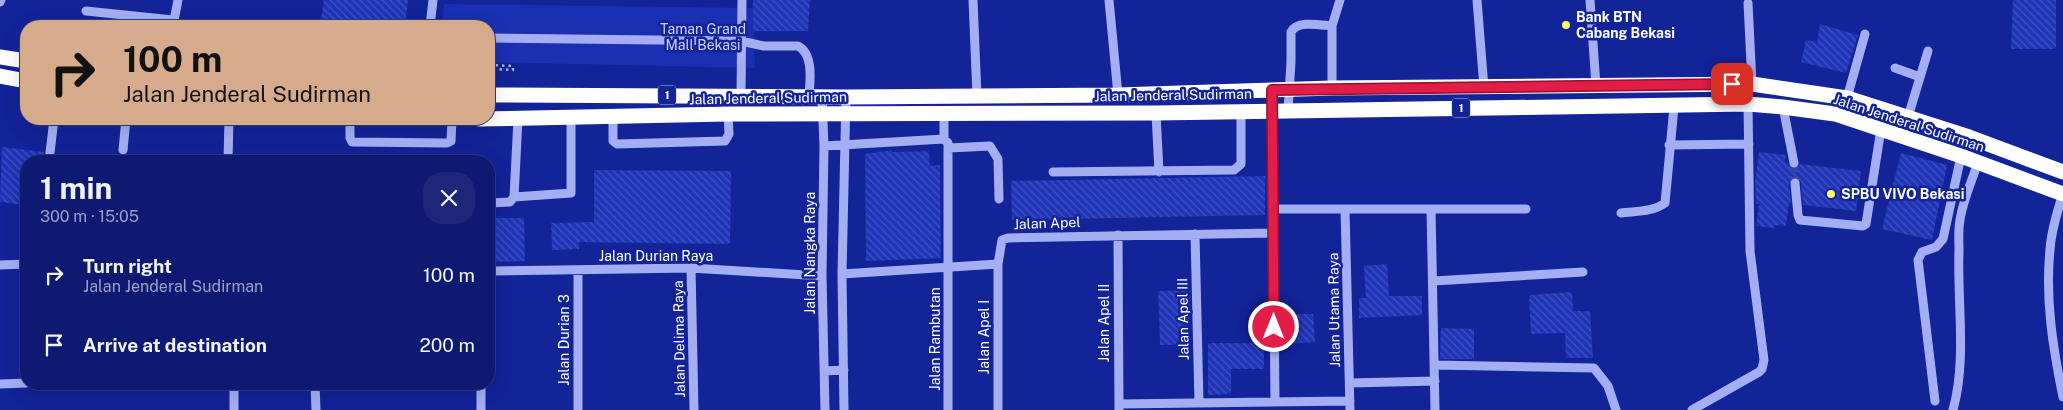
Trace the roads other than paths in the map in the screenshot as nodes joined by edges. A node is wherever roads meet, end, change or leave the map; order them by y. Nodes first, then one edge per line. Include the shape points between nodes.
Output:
1 (178, 0) edge
2 (433, 0) edge
3 (742, 0) edge
4 (973, 0) edge
5 (1109, 0) edge
6 (1340, 0) edge
7 (1477, 0) edge
8 (1590, 0) edge
9 (1748, 3) dead end
10 (86, 11) dead end
11 (151, 20) edge
12 (174, 20) edge
13 (431, 20) edge
14 (1332, 26) junction
15 (1865, 34) dead end
16 (495, 38) edge
17 (741, 40) junction
18 (1928, 51) dead end
19 (0, 57) edge
20 (20, 60) edge
21 (1895, 68) dead end
22 (0, 76) edge
23 (1920, 77) junction
24 (20, 80) edge
25 (1752, 84) junction
26 (1596, 86) junction
27 (1332, 88) junction
28 (1484, 88) junction
29 (1290, 89) junction
30 (1272, 90) junction
31 (1118, 94) junction
32 (741, 95) junction
33 (495, 96) edge
34 (815, 96) junction
35 (977, 96) junction
36 (846, 97) junction
37 (1847, 98) junction
38 (1748, 104) junction
39 (1674, 106) junction
40 (1783, 107) junction
41 (1271, 110) junction
42 (1288, 110) junction
43 (1241, 111) junction
44 (845, 113) junction
45 (944, 113) junction
46 (1156, 113) junction
47 (728, 114) junction
48 (822, 114) junction
49 (613, 117) junction
50 (1908, 117) junction
51 (571, 118) junction
52 (495, 119) edge
53 (518, 119) junction
54 (53, 125) edge
55 (125, 125) edge
56 (229, 125) edge
57 (350, 125) edge
58 (452, 125) edge
59 (1881, 129) junction
60 (944, 139) junction
61 (1749, 144) junction
62 (1669, 145) junction
63 (824, 146) junction
64 (844, 146) junction
65 (949, 148) junction
66 (123, 150) dead end
67 (50, 155) edge
68 (228, 155) edge
69 (1961, 156) junction
70 (1978, 162) junction
71 (1794, 163) tunnel mouth
72 (1053, 172) dead end
73 (1159, 172) junction
74 (2063, 172) edge
75 (1795, 183) tunnel mouth
76 (2063, 194) edge
77 (514, 197) junction
78 (1000, 199) dead end
79 (495, 203) edge
80 (1273, 209) junction
81 (1345, 209) junction
82 (1431, 209) junction
83 (1526, 209) dead end
84 (1621, 213) dead end
85 (1195, 234) junction
86 (1274, 234) junction
87 (1118, 235) junction
88 (20, 264) edge
89 (998, 264) junction
90 (0, 265) edge
91 (691, 268) junction
92 (949, 268) junction
93 (495, 271) edge
94 (578, 271) junction
95 (1583, 272) dead end
96 (842, 274) junction
97 (822, 276) junction
98 (1434, 281) junction
99 (1435, 365) junction
100 (824, 370) junction
101 (844, 370) junction
102 (1435, 380) junction
103 (20, 383) edge
104 (1350, 383) junction
105 (0, 384) edge
106 (234, 390) edge
107 (315, 390) edge
108 (481, 390) edge
109 (2063, 397) edge
110 (1275, 402) junction
111 (1934, 402) dead end
112 (1199, 403) junction
113 (1350, 405) edge
114 (1119, 407) edge
115 (234, 410) edge
116 (316, 410) edge
117 (481, 410) edge
118 (578, 410) edge
119 (694, 410) edge
120 (825, 410) edge
121 (844, 410) edge
122 (948, 410) edge
123 (998, 410) edge
124 (1436, 410) edge
125 (1616, 410) edge
126 (1692, 410) edge
127 (1953, 410) edge

1 - 12 street
2 - 13 street
3 - 17 street
4 - 35 street
5 - 31 street
6 - 14 street
7 - 28 street
8 - 26 street
9 - 25 street
10 - 11 street
14 - 27 street
14 - 29 street via 1299,25 1290,32
15 - 37 street
16 - 17 street
17 - 32 street
17 - 34 street, Jalan Nangka Raya via 764,46 802,48
18 - 23 street
19 - 20 highway
21 - 23 street
22 - 24 highway
23 - 50 street
25 - 26 highway, Jalan Jenderal Sudirman / 1
25 - 37 highway, Jalan Jenderal Sudirman / 1
26 - 28 highway, Jalan Jenderal Sudirman / 1
27 - 28 highway, Jalan Jenderal Sudirman / 1
27 - 29 highway, Jalan Jenderal Sudirman / 1
29 - 30 highway, Jalan Jenderal Sudirman / 1
29 - 42 street
30 - 31 highway, Jalan Jenderal Sudirman / 1
30 - 41 street
31 - 35 highway, Jalan Jenderal Sudirman / 1
32 - 33 highway, Jalan Jenderal Sudirman / 1
32 - 34 highway, Jalan Jenderal Sudirman / 1
34 - 36 highway, Jalan Jenderal Sudirman / 1
34 - 48 street, Jalan Nangka Raya
35 - 36 highway, Jalan Jenderal Sudirman / 1
36 - 44 street
37 - 50 highway, Jalan Jenderal Sudirman / 1
38 - 39 highway, Jalan Jenderal Sudirman / 1
38 - 40 highway, Jalan Jenderal Sudirman / 1
38 - 61 street
39 - 42 highway, Jalan Jenderal Sudirman / 1
39 - 62 street
40 - 59 highway, Jalan Jenderal Sudirman / 1 via 1835,114
40 - 71 street
41 - 42 highway, Jalan Jenderal Sudirman / 1
41 - 43 highway, Jalan Jenderal Sudirman / 1
41 - 80 street
43 - 46 highway, Jalan Jenderal Sudirman / 1
43 - 73 street via 1241,164 1238,168
44 - 45 highway, Jalan Jenderal Sudirman / 1
44 - 48 highway, Jalan Jenderal Sudirman / 1
44 - 64 street
45 - 46 highway, Jalan Jenderal Sudirman / 1
45 - 60 street
46 - 73 street
47 - 48 highway, Jalan Jenderal Sudirman / 1
47 - 49 highway, Jalan Jenderal Sudirman / 1
47 - 49 street via 729,134 725,141 617,144
48 - 63 street, Jalan Nangka Raya
49 - 51 highway, Jalan Jenderal Sudirman / 1
50 - 74 highway, Jalan Jenderal Sudirman / 1
51 - 53 highway, Jalan Jenderal Sudirman / 1
51 - 77 street via 571,193
52 - 53 highway, Jalan Jenderal Sudirman / 1
53 - 77 street
54 - 67 street
55 - 66 street
56 - 68 street
57 - 58 street via 352,142 447,143 451,141
59 - 69 highway, Jalan Jenderal Sudirman / 1
59 - 75 street via 1866,224 1863,226 1800,220
60 - 64 street
60 - 65 street
61 - 62 street
61 - 126 street via 1750,251 1764,360 1759,372
62 - 84 street via 1665,203 1649,210
63 - 64 street
63 - 97 street, Jalan Nangka Raya
64 - 96 street
65 - 78 street via 990,146 998,159
65 - 92 street, Jalan Rambutan
69 - 70 highway, Jalan Jenderal Sudirman / 1
69 - 111 street via 1943,239 1936,247 1922,252 1918,260
70 - 76 highway, Jalan Jenderal Sudirman / 1
70 - 127 street via 1960,220 1959,350
72 - 73 street
76 - 109 street via 2050,250 2049,283 2054,349
77 - 79 street via 510,202
80 - 81 street
80 - 86 street
81 - 82 street
81 - 104 street, Jalan Utama Raya
82 - 83 street
82 - 98 street
85 - 86 street, Jalan Apel
85 - 87 street, Jalan Apel
85 - 112 street, Jalan Apel III
86 - 110 street
87 - 89 street, Jalan Apel via 1005,239 1001,244
87 - 114 street, Jalan Apel II
88 - 90 street
89 - 92 street
89 - 123 street, Jalan Apel I
91 - 94 street, Jalan Durian Raya
91 - 97 street, Jalan Durian Raya
91 - 119 street, Jalan Delima Raya
92 - 96 street
92 - 122 street, Jalan Rambutan
93 - 94 street, Jalan Durian Raya
94 - 118 street, Jalan Durian 3
95 - 98 street
96 - 101 street
97 - 100 street, Jalan Nangka Raya
98 - 99 street
99 - 102 street
99 - 125 street via 1594,368 1608,386
100 - 101 street
100 - 120 street, Jalan Nangka Raya
101 - 121 street
102 - 104 street
102 - 124 street
103 - 105 street
104 - 113 street, Jalan Utama Raya
106 - 115 street
107 - 116 street
108 - 117 street
110 - 112 street
110 - 113 street
112 - 114 street

